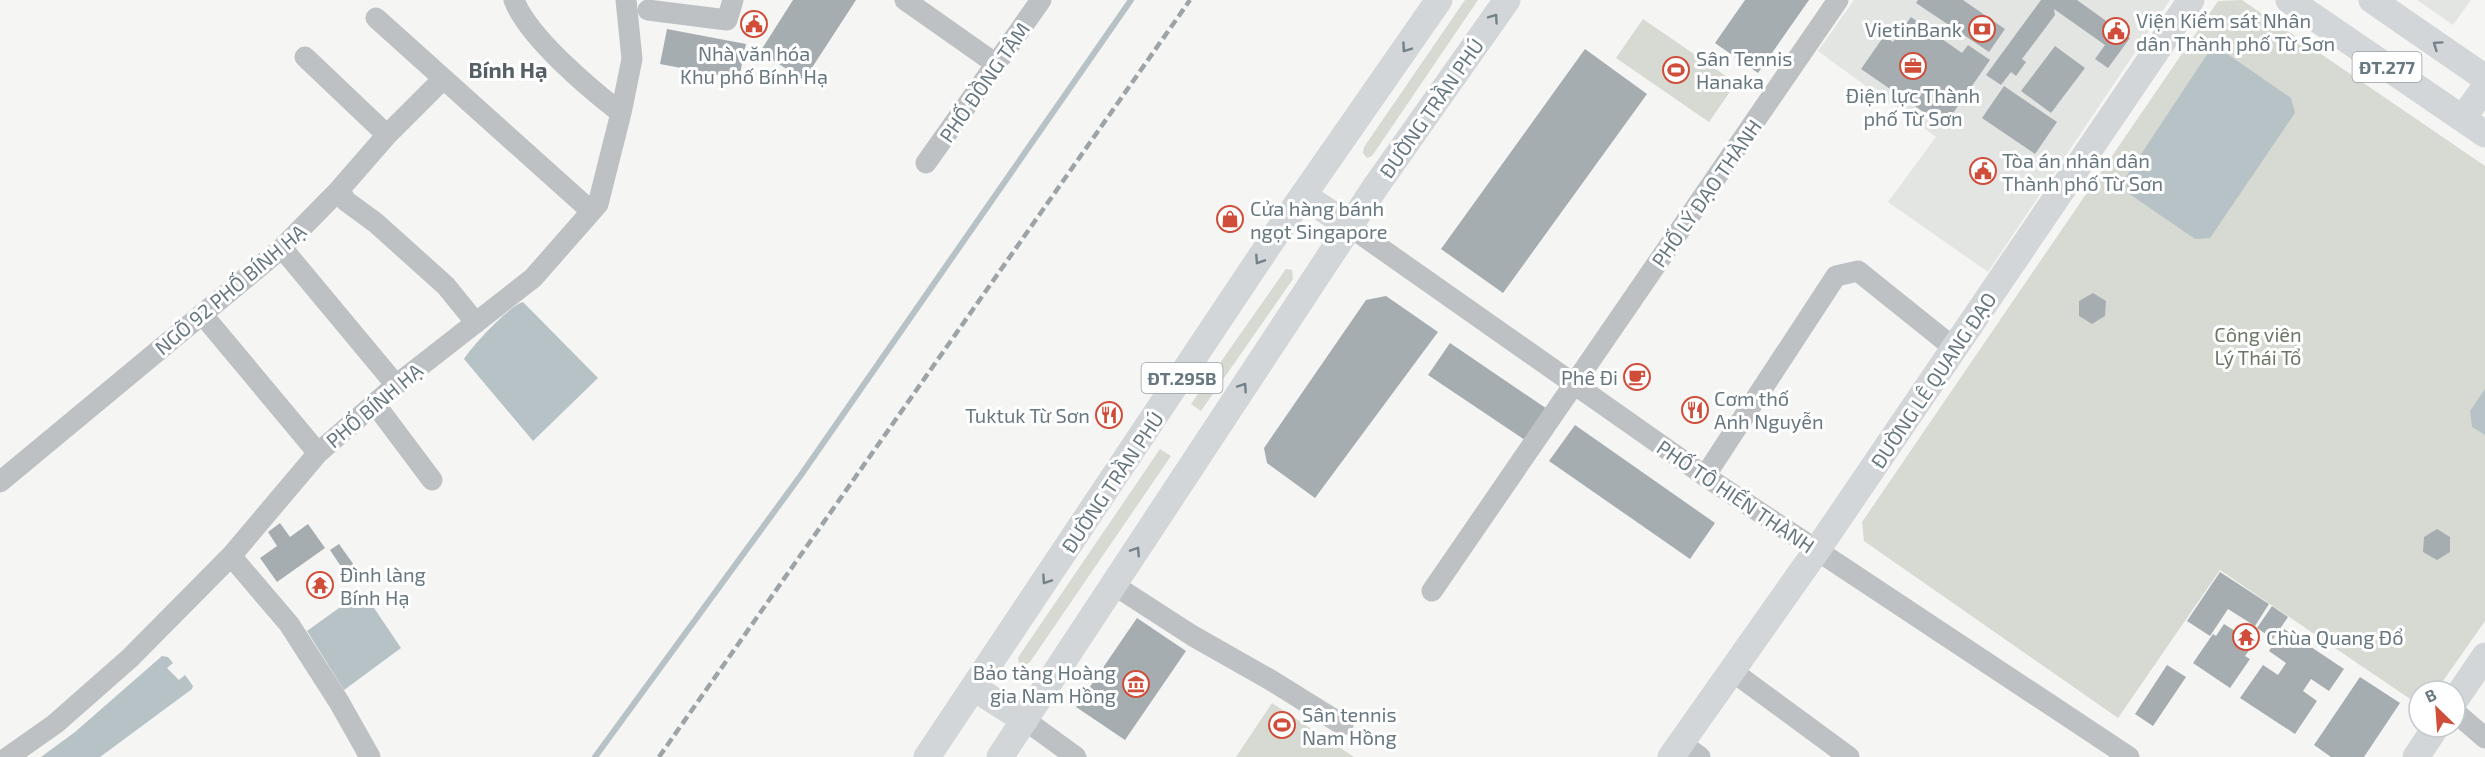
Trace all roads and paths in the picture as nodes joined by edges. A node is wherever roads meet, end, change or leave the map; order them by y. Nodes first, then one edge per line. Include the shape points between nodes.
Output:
1 (514, 0) edge
2 (626, 0) edge
3 (733, 0) edge
4 (905, 0) edge
5 (1041, 0) edge
6 (1439, 0) edge
7 (1507, 0) edge
8 (1838, 0) edge
9 (2191, 0) edge
10 (2289, 0) edge
11 (2372, 0) edge
12 (648, 10) dead end
13 (376, 18) dead end
14 (305, 57) dead end
15 (996, 64) junction
16 (2485, 78) edge
17 (443, 79) junction
18 (2485, 87) edge
19 (621, 113) junction
20 (2463, 118) junction
21 (2485, 134) edge
22 (387, 135) junction
23 (926, 163) dead end
24 (339, 190) junction
25 (1303, 195) junction
26 (591, 212) junction
27 (1349, 226) junction
28 (282, 248) junction
29 (202, 314) junction
30 (476, 323) junction
31 (1954, 348) junction
32 (396, 385) junction
33 (1573, 386) junction
34 (375, 404) junction
35 (318, 453) junction
36 (1705, 476) junction
37 (432, 480) dead end
38 (0, 482) edge
39 (1817, 550) junction
40 (231, 556) junction
41 (1114, 585) junction
42 (1432, 591) dead end
43 (2485, 656) edge
44 (1732, 670) junction
45 (2467, 682) edge
46 (974, 688) junction
47 (1025, 720) junction
48 (2467, 722) edge
49 (1343, 725) dead end
50 (2485, 738) edge
51 (2428, 739) edge
52 (1684, 752) edge
53 (2120, 755) edge
54 (8, 757) edge
55 (370, 757) edge
56 (927, 757) edge
57 (1000, 757) edge
58 (1076, 757) edge
59 (1849, 757) edge
60 (2416, 757) edge

1 - 19 street via 518,12 583,84
2 - 19 street, PHỐ BÍNH HẠ via 632,59
3 - 12 street via 727,20
4 - 15 street
5 - 15 street, PHỐ ĐỒNG TÂM
6 -> 25 main road, ĐƯỜNG TRẦN PHÚ / ĐT.295B
27 -> 7 main road, ĐƯỜNG TRẦN PHÚ / ĐT.295B
8 - 33 street, PHỐ LÝ ĐẠO THÀNH
9 - 31 main road, ĐƯỜNG LÊ QUANG ĐẠO
10 - 20 main road, ĐT.277
16 -> 11 main road, ĐT.277
13 - 17 street
14 - 22 street
15 - 23 street, PHỐ ĐỒNG TÂM
17 - 22 street, NGÕ 92 PHỐ BÍNH HẠ
17 - 26 street
18 - 20 main road
19 - 26 street, PHỐ BÍNH HẠ via 598,204
20 - 21 main road, ĐT.277
22 - 24 street, NGÕ 92 PHỐ BÍNH HẠ
24 - 28 street, NGÕ 92 PHỐ BÍNH HẠ
24 - 30 street via 346,201 446,286
25 - 27 main road
25 -> 46 main road, ĐƯỜNG TRẦN PHÚ / ĐT.295B
26 - 30 street, PHỐ BÍNH HẠ via 533,278
27 - 33 street, PHỐ TÔ HIẾN THÀNH
41 -> 27 main road, ĐƯỜNG TRẦN PHÚ / ĐT.295B
28 - 29 street, NGÕ 92 PHỐ BÍNH HẠ
28 - 32 street
29 - 35 street
29 - 38 street, NGÕ 92 PHỐ BÍNH HẠ
30 - 32 street, PHỐ BÍNH HẠ
31 - 36 street via 1858,271 1836,276
31 - 39 main road, ĐƯỜNG LÊ QUANG ĐẠO
32 - 34 street, PHỐ BÍNH HẠ
33 - 36 street, PHỐ TÔ HIẾN THÀNH
33 - 42 street, PHỐ LÝ ĐẠO THÀNH
34 - 35 street, PHỐ BÍNH HẠ
34 - 37 street
35 - 40 street, PHỐ BÍNH HẠ
36 - 39 street, PHỐ TÔ HIẾN THÀNH
39 - 44 main road, ĐƯỜNG LÊ QUANG ĐẠO
39 - 53 street, PHỐ TÔ HIẾN THÀNH
40 - 54 street, PHỐ BÍNH HẠ via 122,665 55,724
40 - 55 street via 290,624
41 - 47 main road, ĐƯỜNG TRẦN PHÚ / ĐT.295B
41 - 49 street
43 - 45 main road
44 - 52 main road, ĐƯỜNG LÊ QUANG ĐẠO
44 - 59 street
46 - 47 main road
46 - 56 main road, ĐƯỜNG TRẦN PHÚ / ĐT.295B
47 - 57 main road, ĐƯỜNG TRẦN PHÚ / ĐT.295B
47 - 58 street
48 - 50 street
51 - 60 main road

